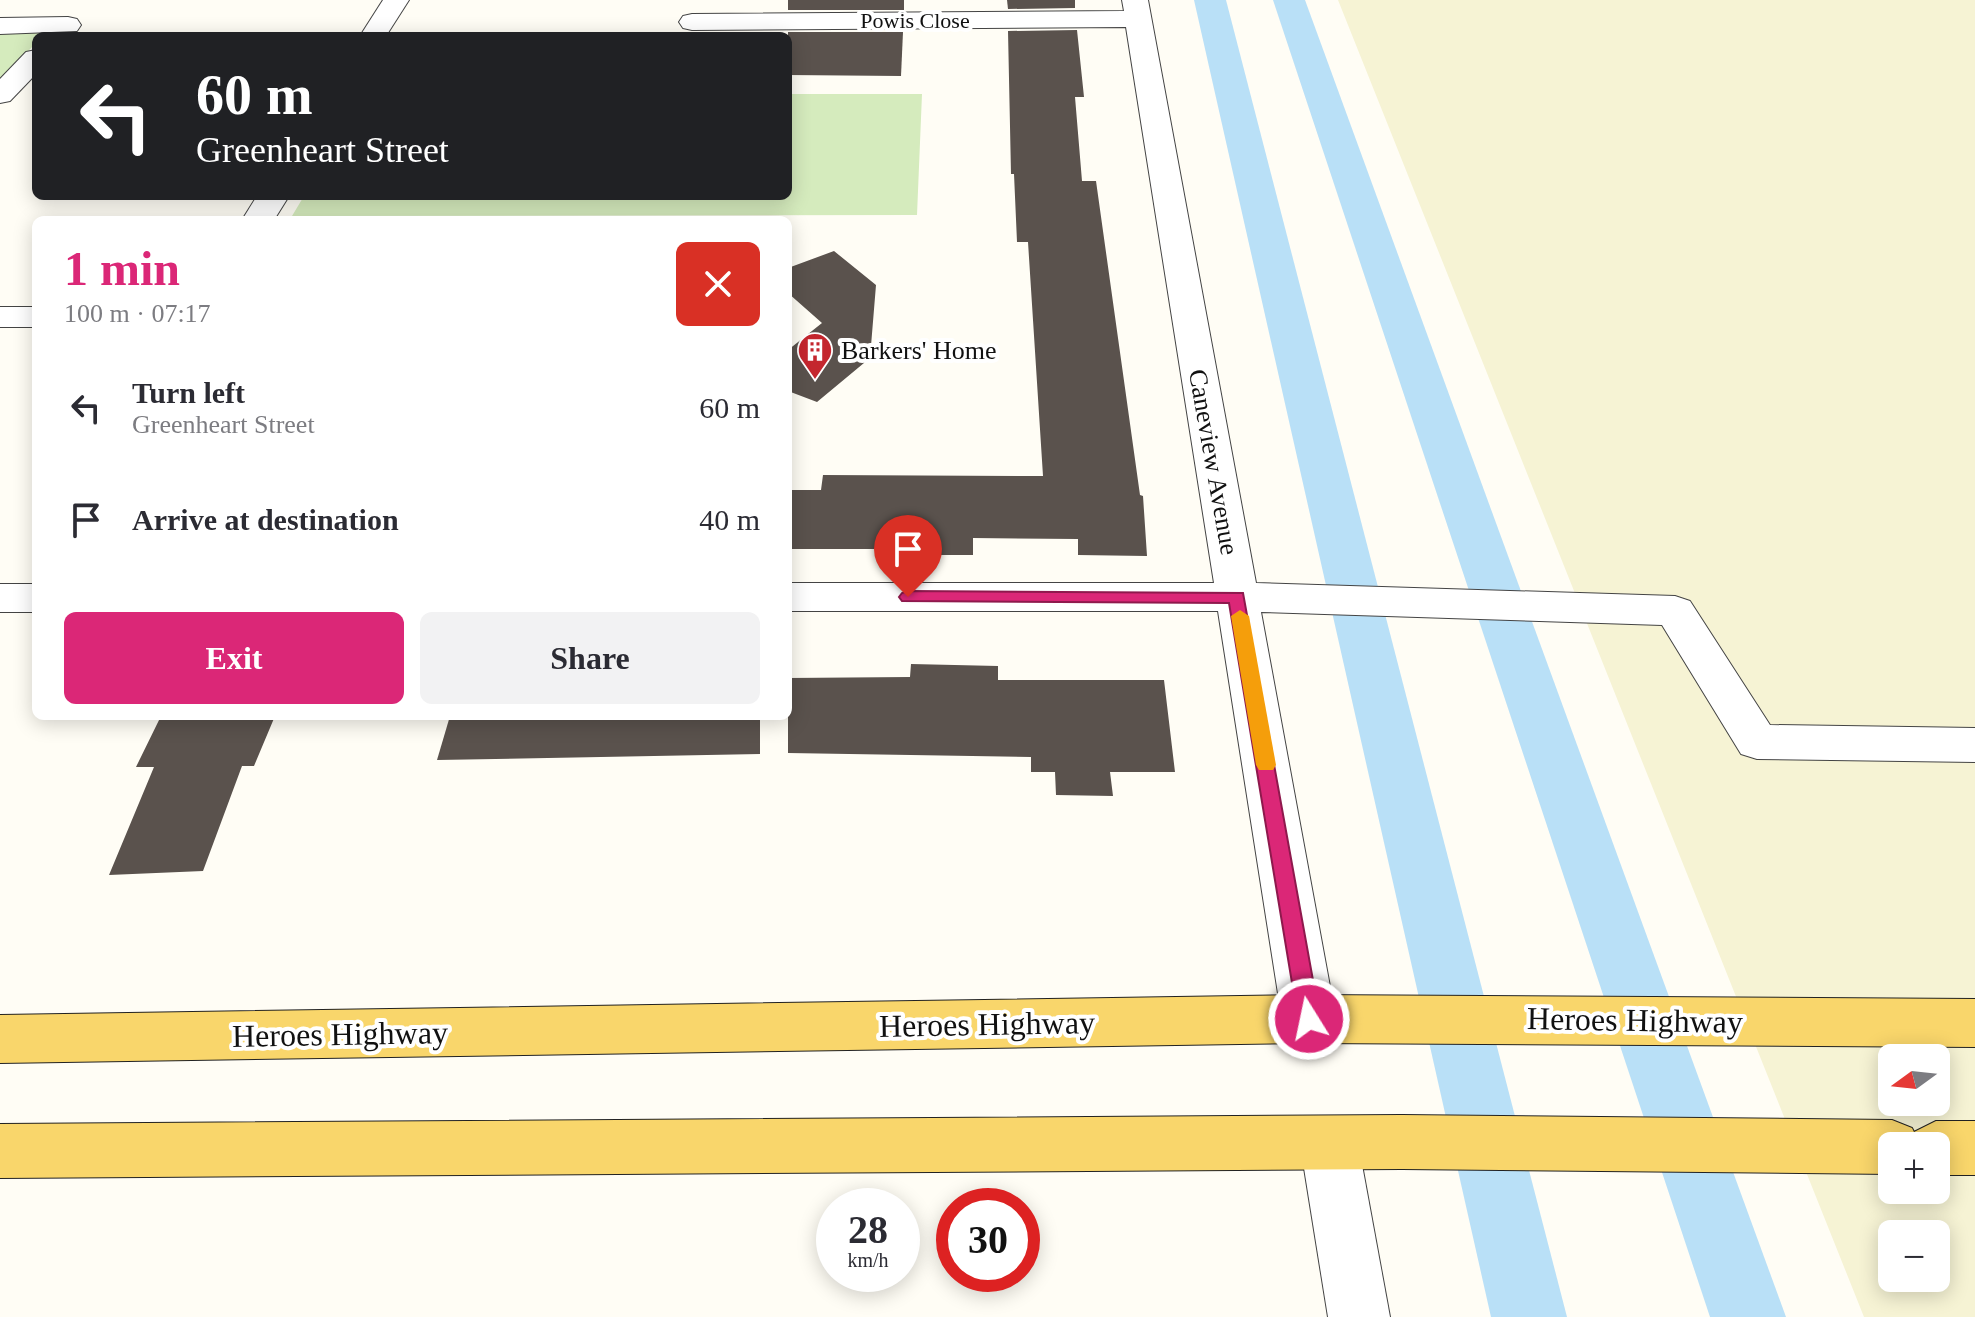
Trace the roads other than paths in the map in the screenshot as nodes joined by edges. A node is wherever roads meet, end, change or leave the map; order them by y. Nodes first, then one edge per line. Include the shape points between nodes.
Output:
1 (396, 0) edge
2 (1137, 9) edge
3 (692, 22) dead end
4 (0, 26) edge
5 (62, 30) edge
6 (376, 32) edge
7 (32, 62) edge
8 (0, 95) edge
9 (0, 317) edge
10 (32, 317) edge
11 (792, 597) edge
12 (1237, 597) junction
13 (1975, 745) edge
14 (1309, 1019) junction
15 (1975, 1023) edge
16 (0, 1039) edge
17 (1329, 1143) junction
18 (1865, 1147) edge
19 (1950, 1148) edge
20 (1975, 1148) edge
21 (0, 1151) edge
22 (1359, 1317) edge

1 - 6 street
2 - 3 street, Powis Close
2 - 12 street, Caneview Avenue
4 - 5 street
7 - 8 street
9 - 10 street
11 - 12 street
12 - 13 street via 1675,611 1757,742
12 - 14 street, Caneview Avenue
14 - 15 main road, Heroes Highway
14 - 16 main road, Heroes Highway
17 - 18 main road
17 - 21 main road
17 - 22 street
19 - 20 main road

